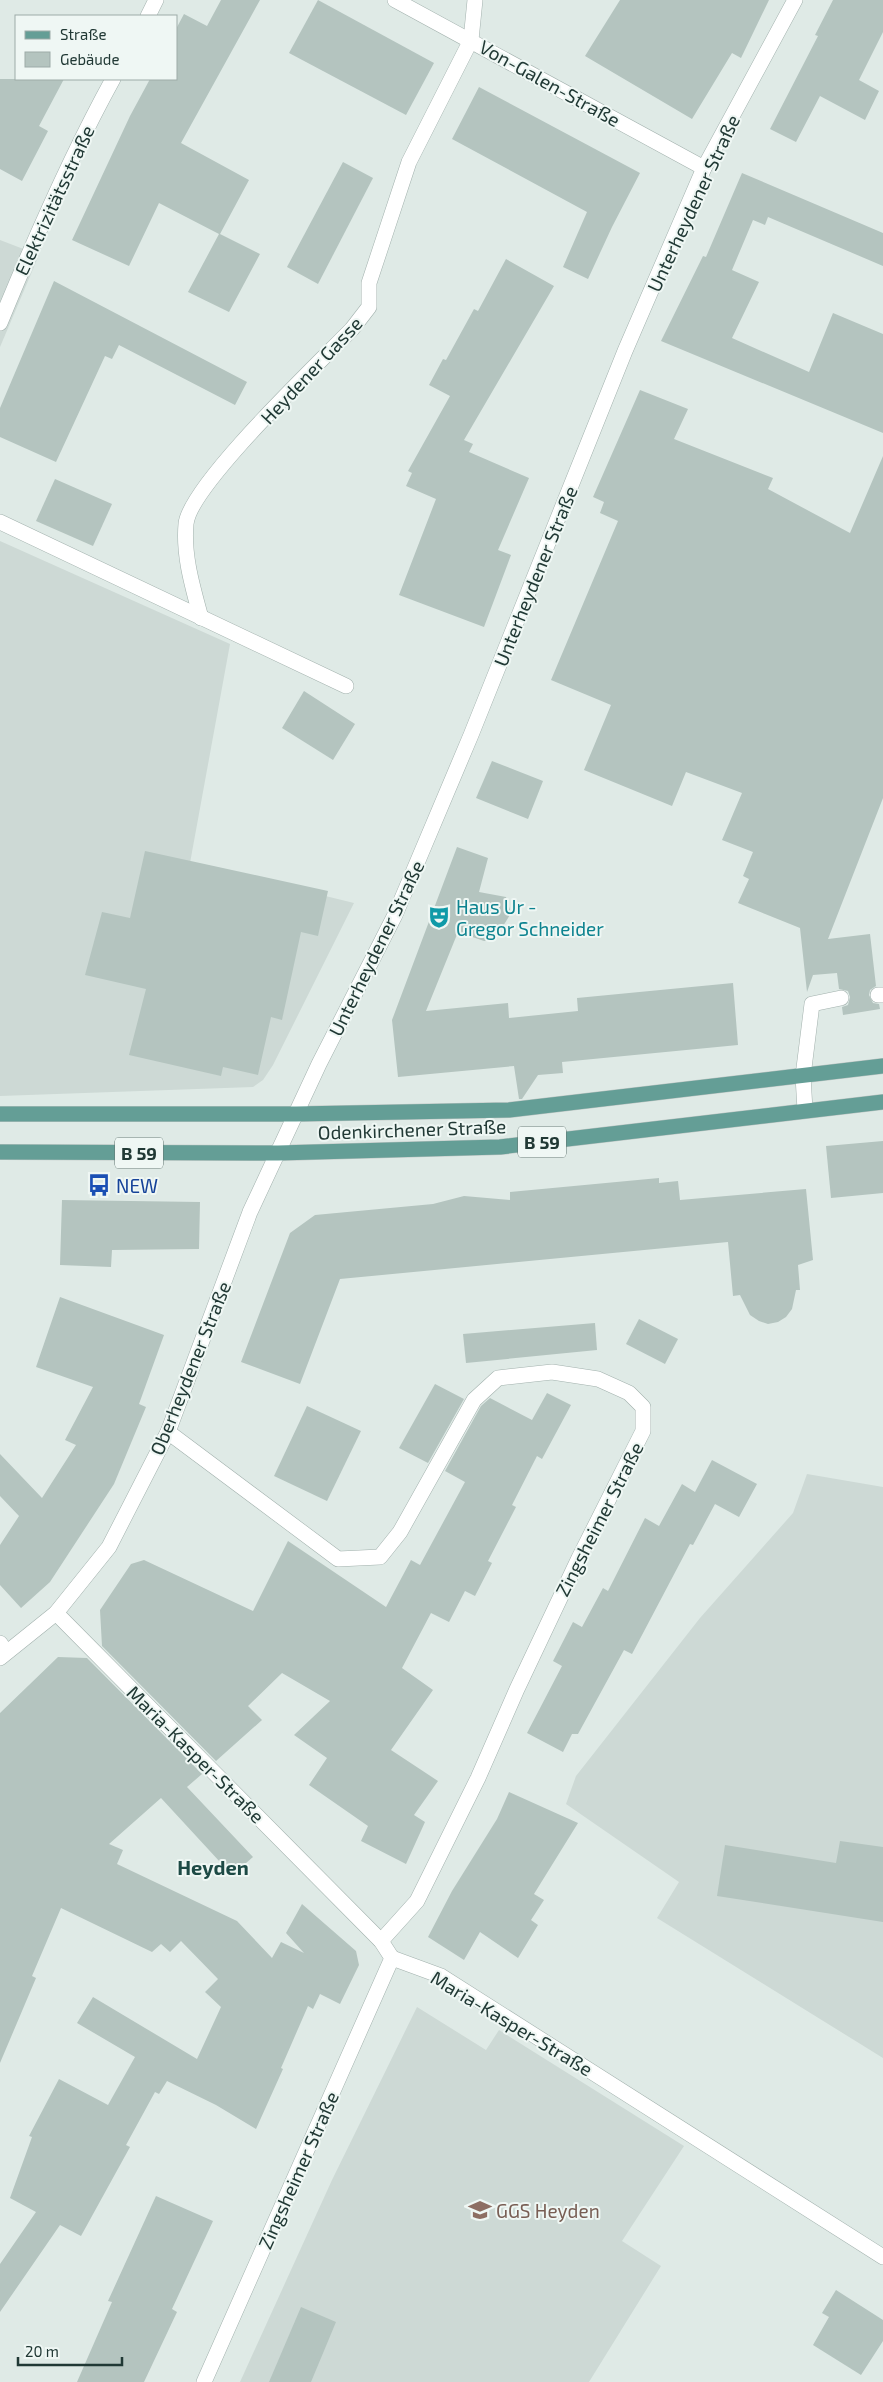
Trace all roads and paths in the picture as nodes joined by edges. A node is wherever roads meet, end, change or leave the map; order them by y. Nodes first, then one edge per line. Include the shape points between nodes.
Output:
1 (156, 0) edge
2 (395, 0) edge
3 (475, 0) edge
4 (795, 0) edge
5 (148, 15) edge
6 (471, 40) junction
7 (112, 80) edge
8 (704, 168) junction
9 (0, 323) edge
10 (0, 522) edge
11 (201, 618) junction
12 (346, 686) dead end
13 (841, 998) dead end
14 (883, 1066) edge
15 (803, 1076) junction
16 (883, 1102) edge
17 (806, 1110) junction
18 (0, 1114) edge
19 (296, 1114) junction
20 (0, 1152) edge
21 (278, 1153) junction
22 (168, 1432) junction
23 (56, 1612) junction
24 (2, 1651) edge
25 (381, 1941) junction
26 (392, 1958) junction
27 (883, 2257) edge
28 (204, 2382) edge

1 - 5 street
2 - 6 street, Von-Galen-Straße
3 - 6 street, Heydener Gasse
4 - 8 street, Unterheydener Straße
6 - 8 street, Von-Galen-Straße
6 - 11 street, Heydener Gasse via 409,162 368,283 369,306 352,328 217,469 198,496 186,523 188,567
7 - 9 street, Elektrizitätsstraße via 88,126
8 - 19 street, Unterheydener Straße via 625,351 427,842 395,915
10 - 11 street
11 - 12 street
13 - 15 street via 812,1004
14 - 15 main road, Odenkirchener Straße / B 59
15 - 17 street
15 - 19 main road, Odenkirchener Straße / B 59 via 509,1110
16 - 17 main road, Odenkirchener Straße / B 59
17 - 21 main road, Odenkirchener Straße / B 59 via 500,1147
18 - 19 main road, Odenkirchener Straße / B 59
19 - 21 street, Unterheydener Straße
20 - 21 main road, Odenkirchener Straße / B 59
21 - 22 street, Oberheydener Straße via 250,1212
22 - 23 street, Oberheydener Straße via 109,1548
22 - 25 street, Zingsheimer Straße via 338,1559 380,1556 400,1532 474,1400 498,1378 552,1372 598,1379 629,1393 643,1407 643,1431 562,1593 478,1778 417,1900
23 - 24 street, Oberheydener Straße
23 - 25 street, Maria-Kasper-Straße
25 - 26 street, Maria-Kasper-Straße
26 - 27 street, Maria-Kasper-Straße via 441,1976
26 - 28 street, Zingsheimer Straße

